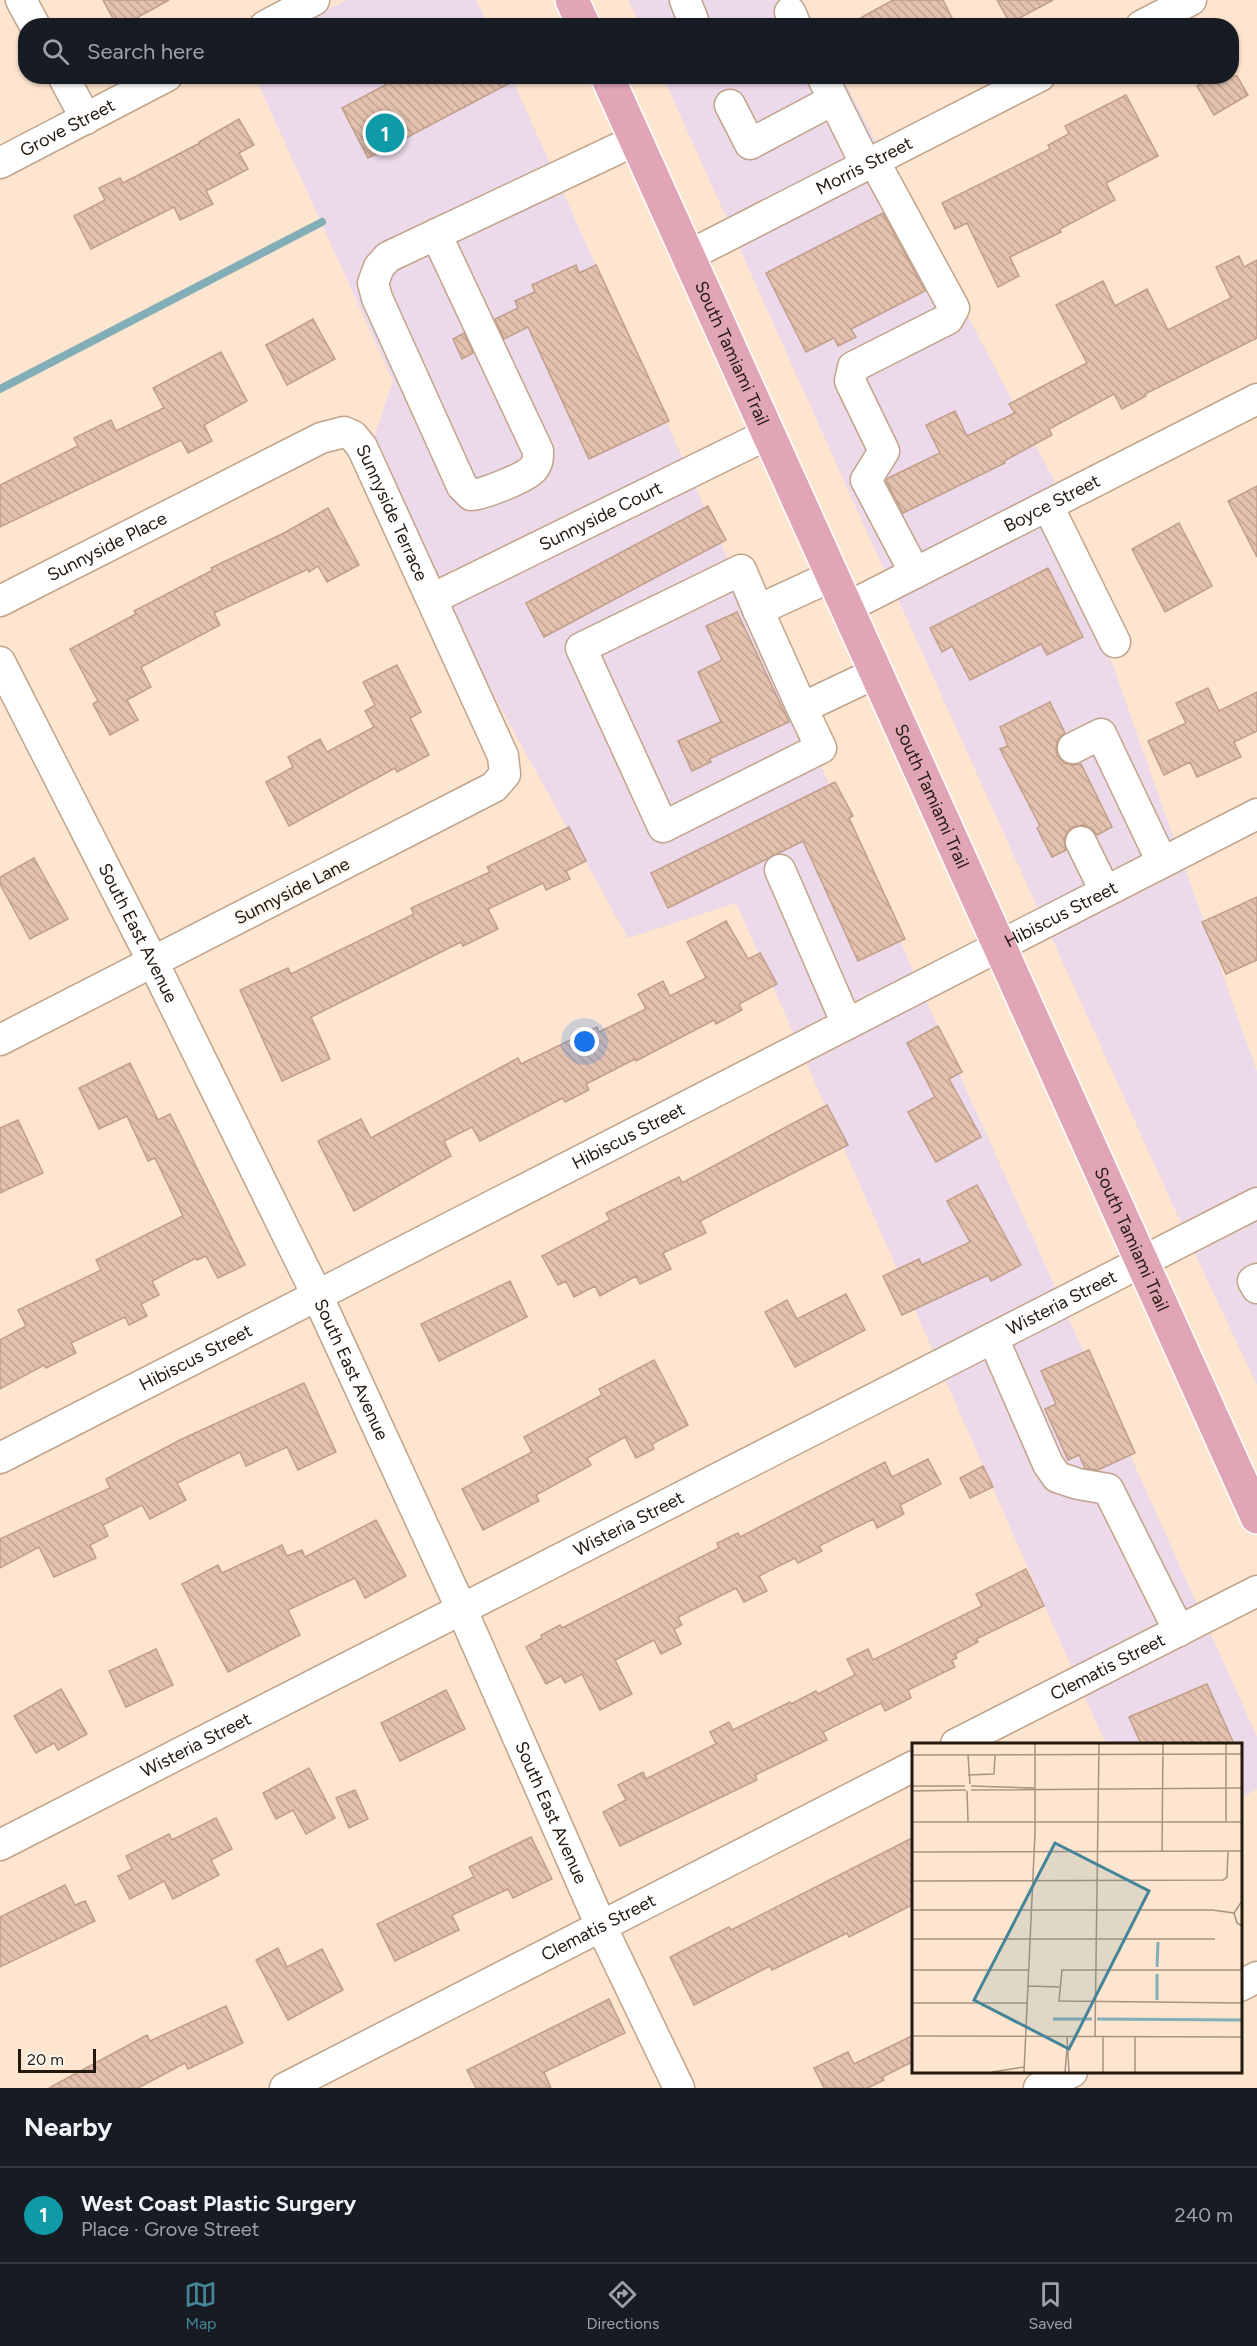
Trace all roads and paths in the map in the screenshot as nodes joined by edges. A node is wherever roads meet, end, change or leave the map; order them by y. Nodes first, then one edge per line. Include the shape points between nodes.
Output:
1 (21, 0) edge
2 (314, 0) edge
3 (572, 0) edge
4 (1191, 0) edge
5 (31, 18) edge
6 (280, 18) edge
7 (580, 18) edge
8 (1156, 18) edge
9 (67, 84) edge
10 (152, 84) edge
11 (611, 84) edge
12 (1024, 84) edge
13 (827, 88) edge
14 (730, 105) dead end
15 (86, 119) junction
16 (636, 140) junction
17 (0, 163) edge
18 (870, 163) junction
19 (436, 234) junction
20 (688, 256) junction
21 (1257, 399) edge
22 (768, 434) junction
23 (215, 492) joint
24 (1048, 506) junction
25 (915, 573) junction
26 (832, 576) junction
27 (432, 599) junction
28 (0, 601) edge
29 (846, 608) junction
30 (758, 610) junction
31 (1115, 642) dead end
32 (0, 662) edge
33 (876, 673) junction
34 (476, 696) joint
35 (802, 708) junction
36 (1073, 748) dead end
37 (1257, 814) edge
38 (1081, 842) dead end
39 (1162, 862) junction
40 (780, 870) dead end
41 (1105, 891) junction
42 (999, 946) junction
43 (153, 962) junction
44 (847, 1024) junction
45 (0, 1040) edge
46 (1257, 1203) edge
47 (1142, 1262) junction
48 (1257, 1279) edge
49 (1257, 1288) edge
50 (317, 1295) junction
51 (993, 1338) junction
52 (0, 1458) edge
53 (1257, 1517) edge
54 (1257, 1591) edge
55 (461, 1608) junction
56 (1179, 1631) junction
57 (959, 1743) edge
58 (912, 1767) edge
59 (0, 1845) edge
60 (601, 1926) junction
61 (1257, 1977) edge
62 (1242, 1985) edge
63 (1070, 2073) edge
64 (285, 2088) edge
65 (679, 2088) edge
66 (1039, 2088) edge

1 - 5 street
2 - 6 street
3 - 7 main road
4 - 8 street
9 - 15 street
10 - 15 street, Grove Street
11 - 16 main road, South Tamiami Trail
12 - 18 street, Morris Street
13 - 14 street via 750,144
13 - 18 street
15 - 17 street, Grove Street
16 - 19 street
16 - 20 main road, South Tamiami Trail
18 - 20 street, Morris Street
18 - 25 street via 954,308 948,319 853,367 850,381 884,451 867,480
19 - 19 street via 388,257 373,284 462,486 471,495 483,494 531,472 538,451
20 - 22 main road, South Tamiami Trail
21 - 24 street, Boyce Street
22 - 26 main road, South Tamiami Trail
22 - 27 street, Sunnyside Court
23 - 27 street, Sunnyside Terrace via 321,438 344,432 353,436 362,447
23 - 28 street, Sunnyside Place
24 - 25 street, Boyce Street
24 - 31 street
25 - 29 street, Boyce Street
26 - 29 main road, South Tamiami Trail
26 - 30 street
27 - 34 street, Sunnyside Terrace
29 - 33 main road, South Tamiami Trail
30 - 35 street
30 - 35 street via 741,570 581,648 663,827 821,748
32 - 43 street, South East Avenue
33 - 35 street
33 - 42 main road, South Tamiami Trail
34 - 43 street, Sunnyside Lane via 503,756 505,774 494,786
36 - 39 street via 1101,734
37 - 39 street, Hibiscus Street
38 - 41 street
39 - 41 street, Hibiscus Street
40 - 44 street
41 - 42 street, Hibiscus Street
42 - 44 street, Hibiscus Street
42 - 47 main road, South Tamiami Trail
43 - 45 street, Sunnyside Lane
43 - 50 street, South East Avenue
44 - 50 street, Hibiscus Street
46 - 47 street, Wisteria Street
47 - 51 street, Wisteria Street
47 - 53 main road, South Tamiami Trail
48 - 49 street via 1253,1281
50 - 52 street, Hibiscus Street
50 - 55 street, South East Avenue
51 - 55 street, Wisteria Street
51 - 56 street via 1048,1464 1058,1477 1108,1489
54 - 56 street, Clematis Street
55 - 59 street, Wisteria Street
55 - 60 street, South East Avenue
56 - 57 street, Clematis Street
58 - 60 street, Clematis Street
60 - 64 street, Clematis Street
60 - 65 street, South East Avenue
61 - 62 street
63 - 66 street

